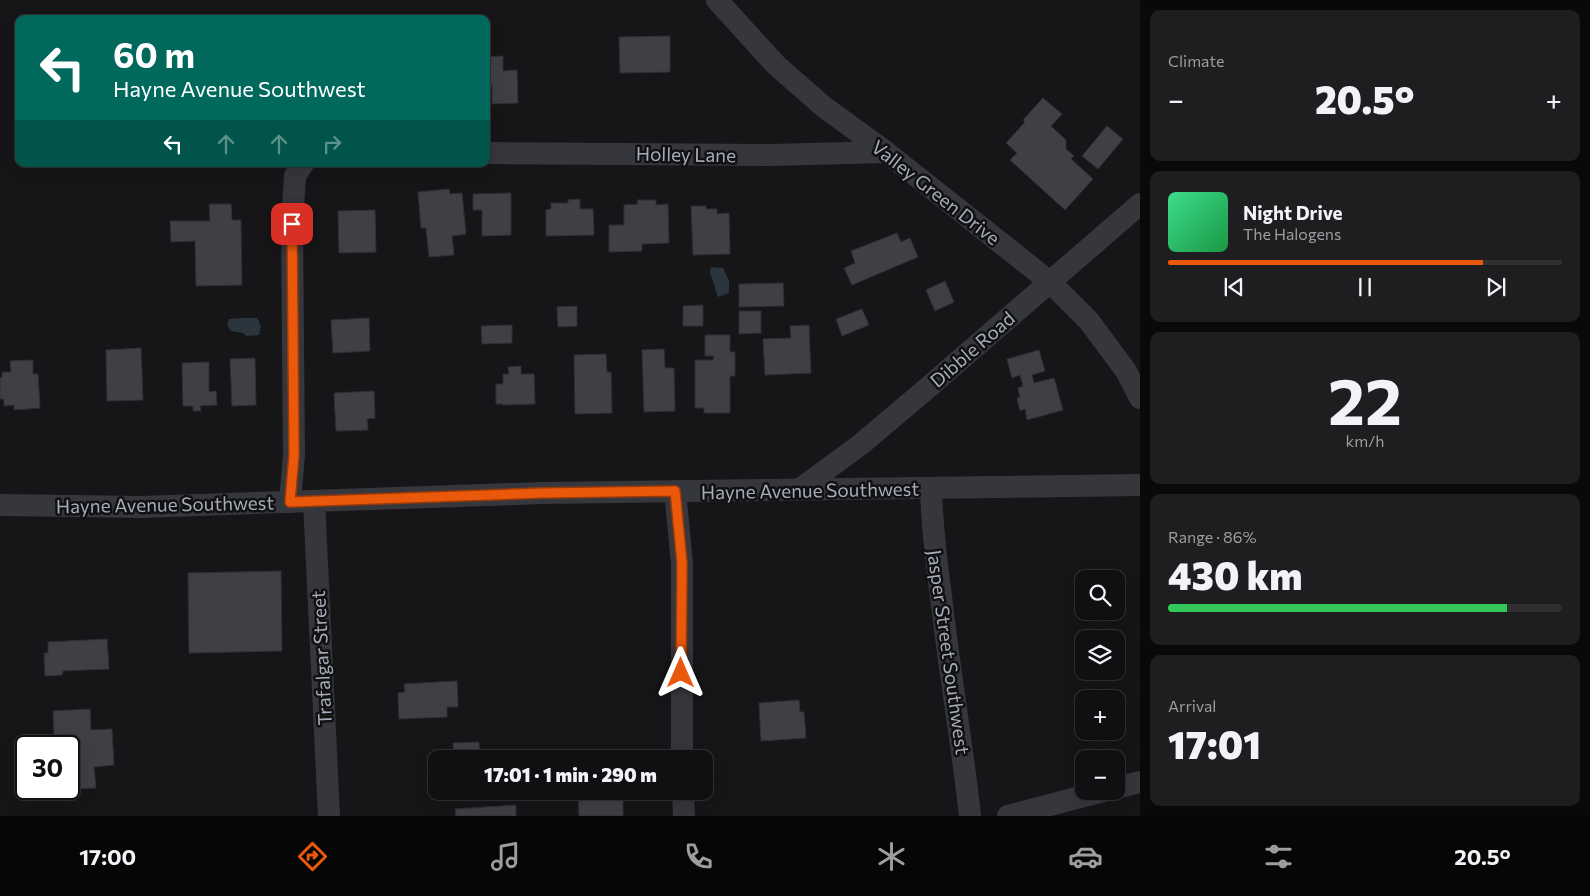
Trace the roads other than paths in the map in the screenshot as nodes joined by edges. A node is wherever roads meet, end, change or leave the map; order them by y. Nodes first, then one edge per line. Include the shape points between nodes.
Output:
1 (717, 0) edge
2 (886, 152) junction
3 (490, 153) edge
4 (301, 167) edge
5 (1140, 204) edge
6 (1050, 282) junction
7 (1140, 398) edge
8 (1140, 485) edge
9 (931, 489) junction
10 (800, 490) junction
11 (675, 491) junction
12 (314, 501) junction
13 (290, 502) junction
14 (0, 505) edge
15 (682, 750) edge
16 (1140, 782) edge
17 (1125, 786) edge
18 (1075, 798) edge
19 (683, 800) edge
20 (329, 816) edge
21 (684, 816) edge
22 (970, 816) edge
23 (1008, 816) edge

1 - 2 street, Valley Green Drive via 776,65
2 - 3 street, Holley Lane via 771,155
2 - 6 street, Valley Green Drive
4 - 13 street via 295,176 292,224 294,455
5 - 6 street, Dibble Road
6 - 7 street, Valley Green Drive via 1089,321 1126,371
6 - 10 street, Dibble Road via 860,445
8 - 9 street, Hayne Avenue Southwest
9 - 10 street, Hayne Avenue Southwest
9 - 22 street, Jasper Street Southwest via 949,667
10 - 11 street, Hayne Avenue Southwest
11 - 12 street, Hayne Avenue Southwest
11 - 15 street via 682,563
12 - 13 street, Hayne Avenue Southwest
12 - 20 street, Trafalgar Street
13 - 14 street, Hayne Avenue Southwest via 142,507
16 - 17 street
18 - 23 street
19 - 21 street

